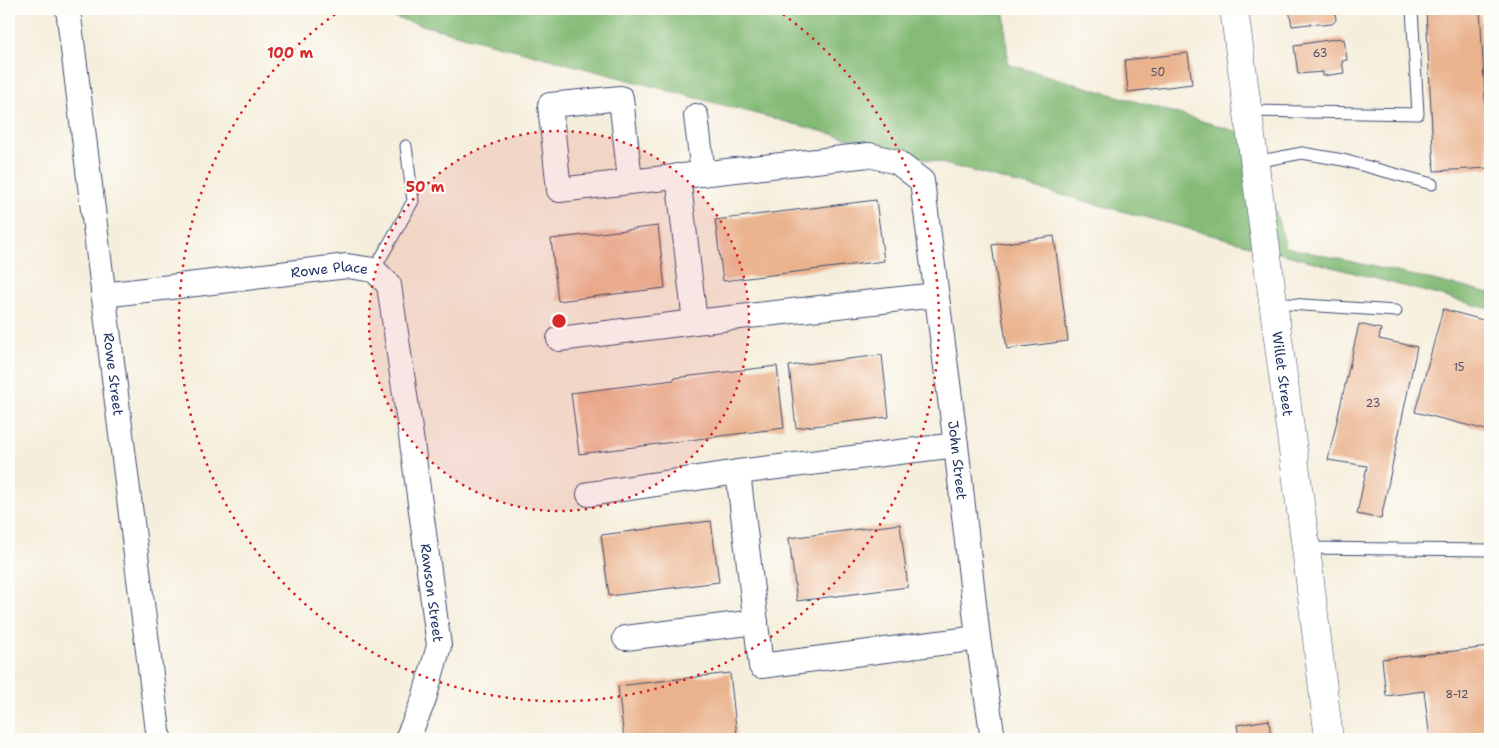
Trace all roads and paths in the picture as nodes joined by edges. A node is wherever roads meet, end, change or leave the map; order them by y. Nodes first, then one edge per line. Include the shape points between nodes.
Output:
1 (68, 9) edge
2 (1234, 9) edge
3 (1412, 9) edge
4 (1248, 111) junction
5 (696, 116) dead end
6 (406, 146) dead end
7 (1255, 162) junction
8 (703, 173) junction
9 (678, 176) junction
10 (630, 181) junction
11 (1432, 184) dead end
12 (374, 270) junction
13 (104, 295) junction
14 (936, 295) junction
15 (1274, 303) junction
16 (1396, 311) dead end
17 (695, 322) junction
18 (559, 339) dead end
19 (412, 443) joint
20 (956, 445) junction
21 (738, 472) junction
22 (589, 494) dead end
23 (1306, 548) junction
24 (1490, 550) edge
25 (756, 622) junction
26 (625, 638) dead end
27 (978, 638) junction
28 (159, 739) edge
29 (407, 739) edge
30 (993, 739) edge
31 (1329, 739) edge

1 - 13 street, Rowe Street
2 - 4 street, Willet Street
3 - 4 lane via 1418,114
4 - 7 street, Willet Street
5 - 8 street
6 - 12 lane via 413,201
7 - 11 lane via 1302,153 1343,160
7 - 15 street, Willet Street
8 - 9 street
8 - 14 street, John Street via 869,155 897,162 922,181
9 - 10 street
9 - 17 street
10 - 10 street via 559,190 550,106 620,98
12 - 13 street, Rowe Place via 347,266
12 - 19 street, Rowe Place via 389,286
13 - 28 street, Rowe Street
14 - 17 street
14 - 20 street, John Street
15 - 16 lane
15 - 23 street, Willet Street
17 - 18 street
19 - 29 street, Rawson Street via 438,646 422,702
20 - 21 street
20 - 27 street, John Street
21 - 22 street
21 - 25 street
23 - 24 lane
23 - 31 street, Willet Street
25 - 26 street
25 - 27 street via 761,666
27 - 30 street, John Street

